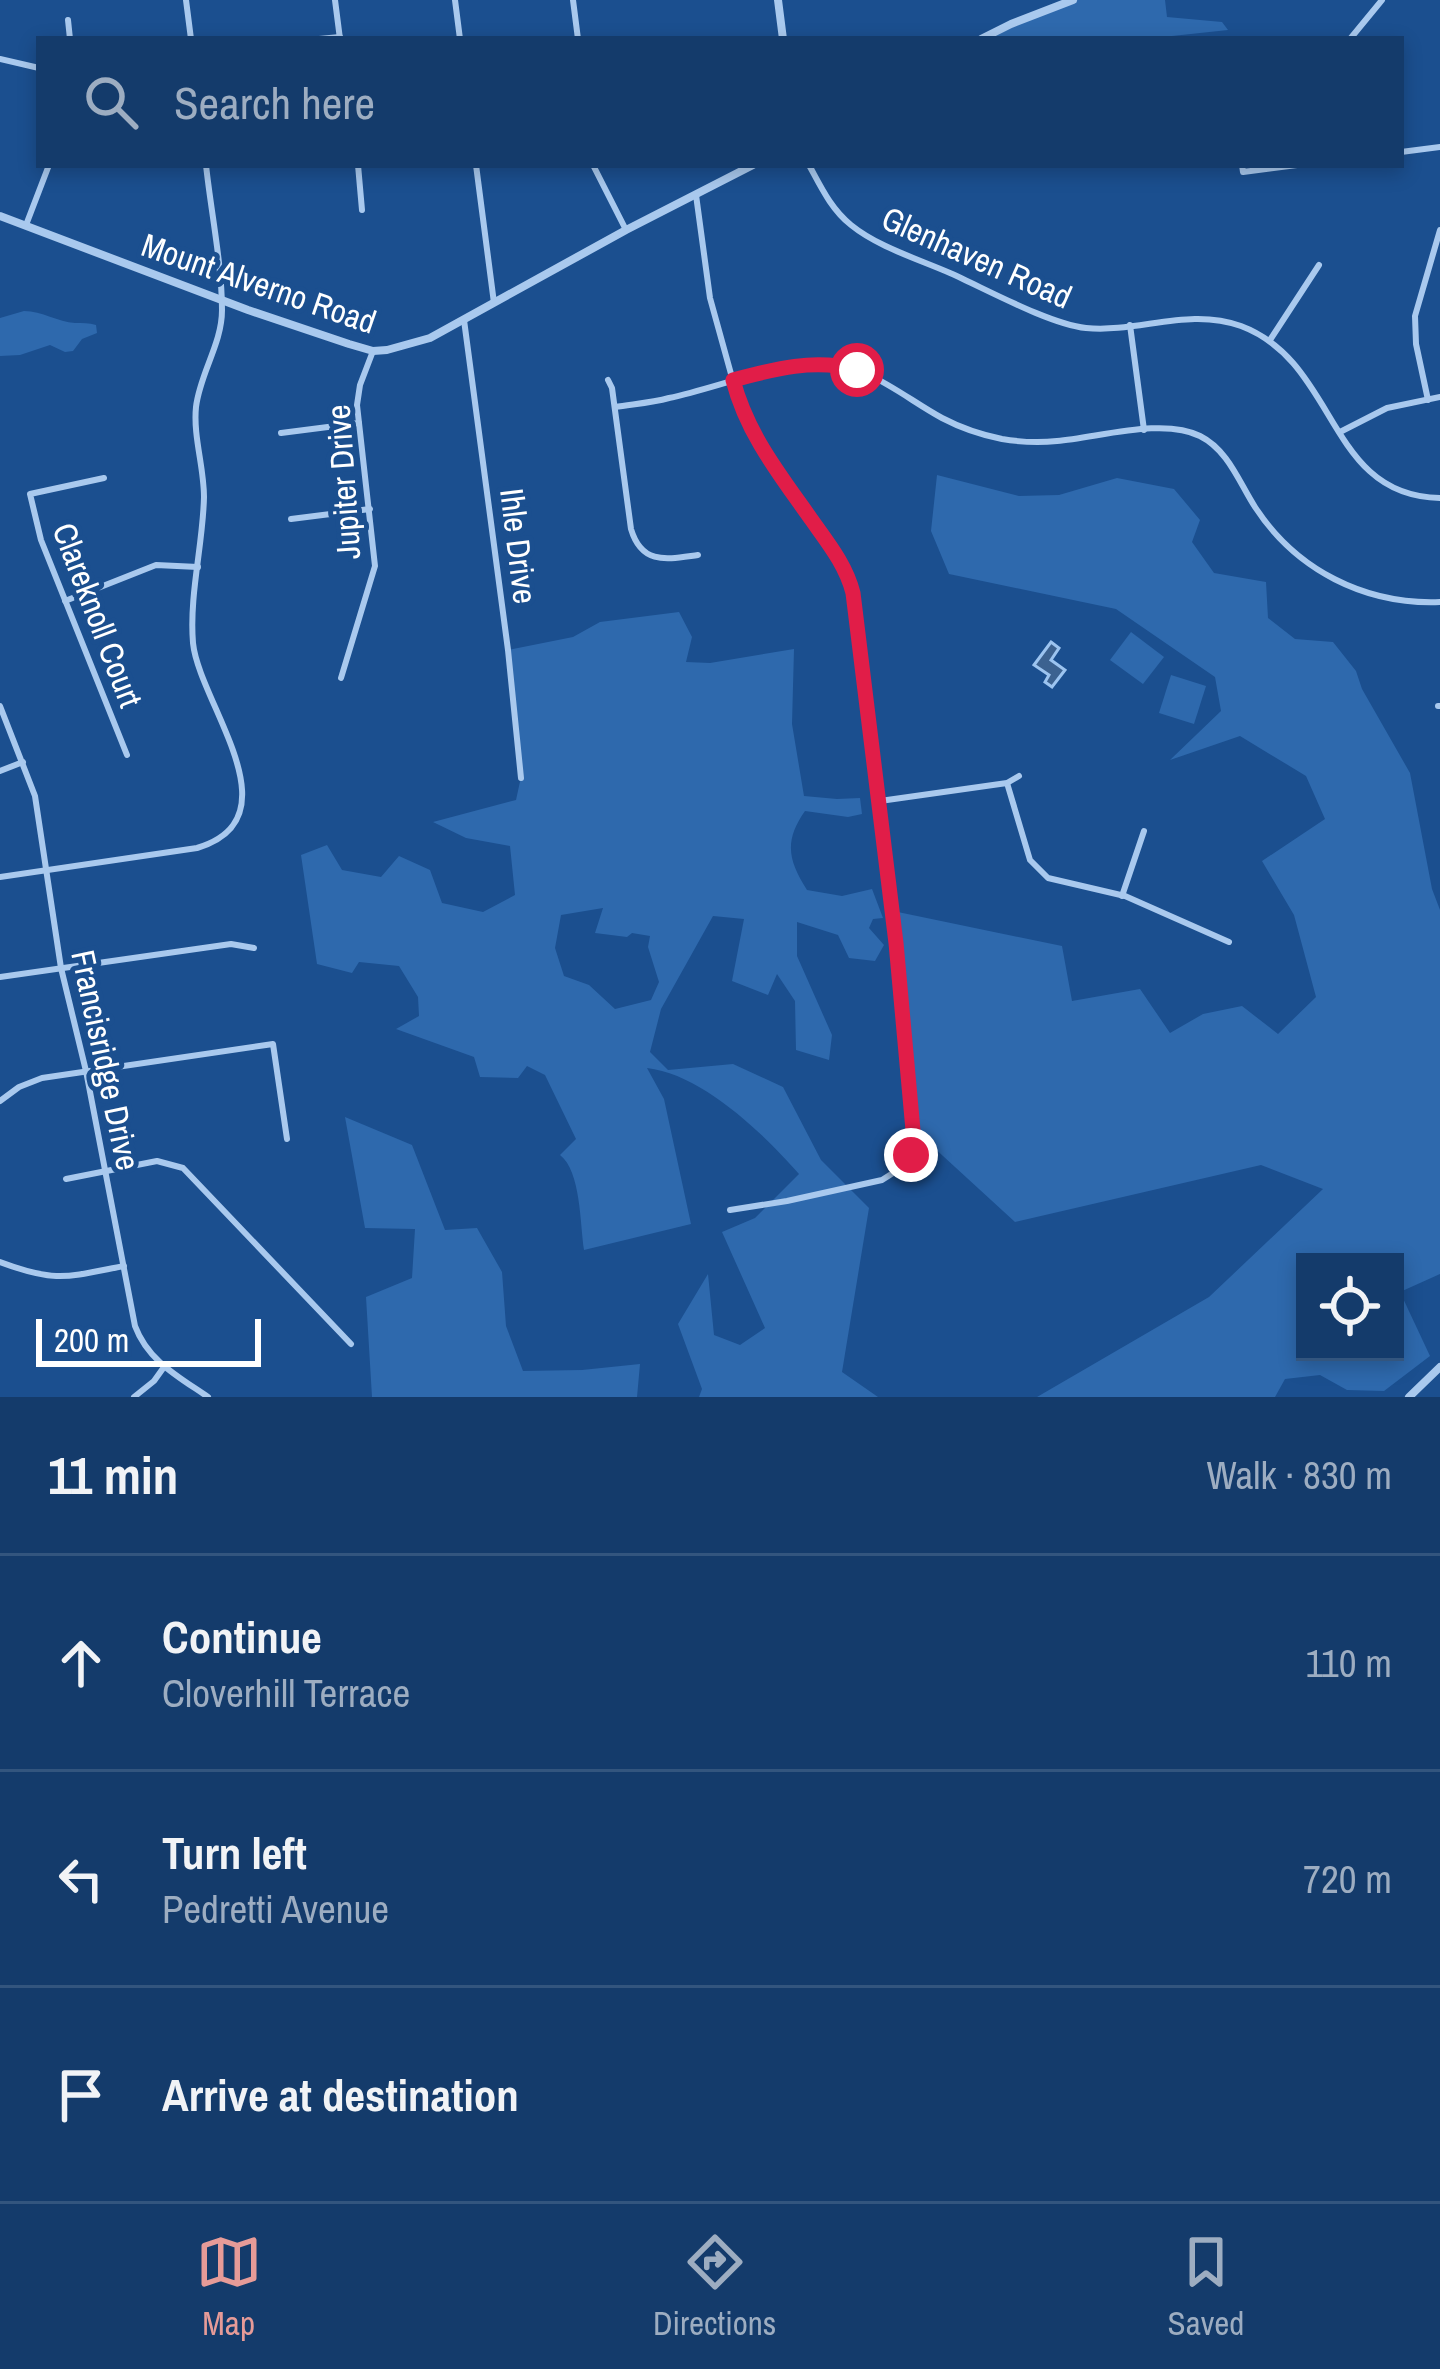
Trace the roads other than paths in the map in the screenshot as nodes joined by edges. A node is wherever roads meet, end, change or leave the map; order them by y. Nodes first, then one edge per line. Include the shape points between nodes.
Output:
1 (186, 0) edge
2 (335, 0) edge
3 (455, 0) edge
4 (573, 0) edge
5 (778, 0) edge
6 (1073, 0) edge
7 (1382, 0) edge
8 (68, 20) dead end
9 (70, 36) edge
10 (191, 36) edge
11 (340, 36) edge
12 (460, 36) edge
13 (578, 36) edge
14 (783, 36) edge
15 (988, 36) edge
16 (1352, 36) edge
17 (0, 59) edge
18 (36, 67) edge
19 (1440, 147) edge
20 (1404, 152) edge
21 (48, 168) edge
22 (206, 168) edge
23 (358, 168) edge
24 (476, 168) edge
25 (595, 168) edge
26 (747, 168) edge
27 (811, 168) edge
28 (1242, 168) edge
29 (1274, 168) edge
30 (696, 195) junction
31 (362, 210) dead end
32 (0, 216) edge
33 (26, 225) junction
34 (626, 230) junction
35 (1440, 230) edge
36 (1319, 265) dead end
37 (221, 300) junction
38 (494, 303) junction
39 (464, 320) junction
40 (1130, 325) junction
41 (1270, 340) junction
42 (373, 351) junction
43 (608, 380) dead end
44 (733, 380) junction
45 (1440, 397) edge
46 (1428, 400) junction
47 (615, 407) junction
48 (359, 423) junction
49 (1144, 430) junction
50 (1340, 432) junction
51 (281, 433) dead end
52 (104, 478) dead end
53 (1440, 499) edge
54 (370, 509) junction
55 (291, 519) dead end
56 (698, 555) dead end
57 (198, 567) junction
58 (65, 601) junction
59 (1440, 602) edge
60 (341, 679) dead end
61 (0, 706) edge
62 (127, 755) dead end
63 (23, 762) junction
64 (0, 771) edge
65 (1019, 776) dead end
66 (521, 778) dead end
67 (1007, 783) junction
68 (880, 801) junction
69 (1144, 831) dead end
70 (46, 870) junction
71 (0, 877) edge
72 (1122, 896) junction
73 (1229, 942) dead end
74 (254, 948) dead end
75 (61, 968) junction
76 (0, 977) edge
77 (86, 1071) junction
78 (0, 1101) edge
79 (287, 1138) dead end
80 (105, 1171) junction
81 (66, 1179) dead end
82 (730, 1210) dead end
83 (0, 1262) edge
84 (124, 1266) junction
85 (351, 1344) dead end
86 (1440, 1366) edge
87 (164, 1367) junction
88 (134, 1397) edge
89 (208, 1397) edge
90 (1408, 1397) edge

1 - 10 street
2 - 11 street
3 - 12 street
4 - 13 street
5 - 14 street
6 - 15 street
7 - 16 street
8 - 9 street
17 - 18 street
19 - 20 street
21 - 33 street
22 - 37 street
23 - 31 street
24 - 38 street
25 - 34 street
26 - 30 street, Mount Alverno Road
27 - 40 street, Glenhaven Road via 835,210 867,236 1061,322
28 - 29 street
30 - 34 street, Mount Alverno Road
30 - 44 street via 710,298
32 - 33 street, Mount Alverno Road
33 - 37 street, Mount Alverno Road
34 - 38 street, Mount Alverno Road
35 - 46 street via 1415,316
36 - 41 street
37 - 42 street, Mount Alverno Road
37 - 57 street via 196,408 204,500
38 - 39 street, Mount Alverno Road
39 - 42 street, Mount Alverno Road via 414,344
39 - 66 street, Ihle Drive
40 - 41 street, Glenhaven Road via 1205,318
40 - 49 street
41 - 50 street, Glenhaven Road via 1308,379
42 - 48 street, Jupiter Drive via 358,395
43 - 47 street
44 - 47 street
44 - 49 street via 830,364 999,438 1055,441
44 - 68 street via 753,434 850,582
45 - 46 street
46 - 50 street
47 - 56 street via 636,542 660,559
48 - 51 street
48 - 54 street, Jupiter Drive
49 - 59 street via 1185,430 1212,443 1266,523 1323,573 1373,595
50 - 53 street, Glenhaven Road via 1385,484
52 - 58 street, Clareknoll Court via 30,494
54 - 55 street
54 - 60 street, Jupiter Drive via 374,576
57 - 58 street via 156,565
57 - 70 street via 195,655 241,771 237,818 197,848
58 - 62 street, Clareknoll Court
61 - 63 street, Francisridge Drive
63 - 64 street
63 - 70 street, Francisridge Drive
65 - 67 street
67 - 68 street
67 - 72 street via 1030,860 1048,878
68 - 82 street via 911,1155 882,1180
69 - 72 street
70 - 71 street
70 - 75 street, Francisridge Drive
72 - 73 street
74 - 75 street via 231,944
75 - 76 street
75 - 77 street, Francisridge Drive
77 - 78 street via 28,1082
77 - 79 street via 273,1044
77 - 80 street, Francisridge Drive
80 - 81 street
80 - 84 street, Francisridge Drive
80 - 85 street via 157,1161 183,1168
83 - 84 street via 52,1278
84 - 87 street, Francisridge Drive via 139,1337
86 - 90 street
87 - 88 street
87 - 89 street, Francisridge Drive

